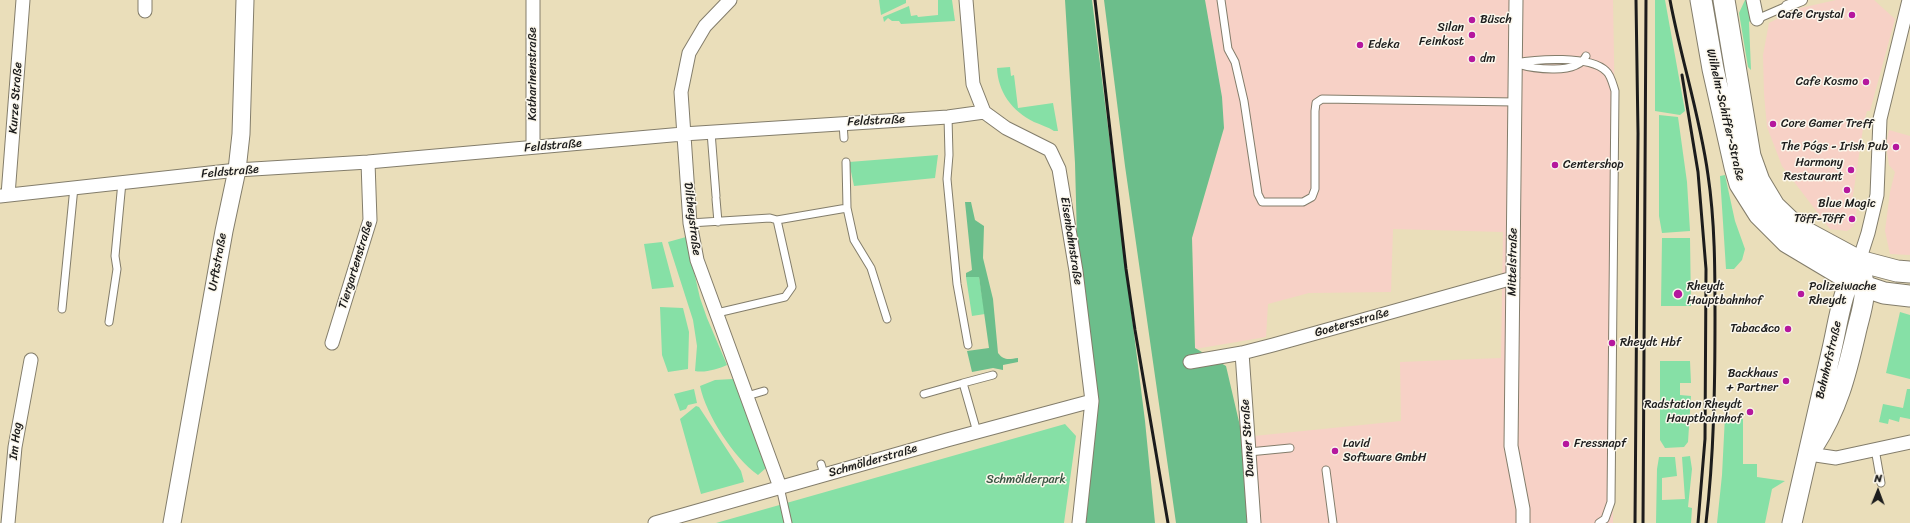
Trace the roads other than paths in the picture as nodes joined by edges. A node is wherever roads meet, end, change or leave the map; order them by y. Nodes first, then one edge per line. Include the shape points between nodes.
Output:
1 (23, 0) edge
2 (245, 0) edge
3 (533, 0) edge
4 (730, 0) edge
5 (966, 0) edge
6 (1222, 0) edge
7 (1516, 0) edge
8 (1701, 0) edge
9 (1724, 0) edge
10 (1753, 0) edge
11 (1802, 0) edge
12 (1909, 0) edge
13 (1787, 6) joint
14 (1757, 19) joint
15 (1515, 63) junction
16 (1515, 102) junction
17 (984, 112) junction
18 (948, 117) junction
19 (843, 123) junction
20 (712, 132) junction
21 (683, 134) junction
22 (844, 138) dead end
23 (533, 147) junction
24 (368, 162) junction
25 (846, 162) dead end
26 (238, 170) junction
27 (122, 182) junction
28 (74, 188) junction
29 (4, 196) edge
30 (847, 208) junction
31 (777, 220) junction
32 (718, 222) junction
33 (690, 223) junction
34 (1910, 272) edge
35 (1858, 276) junction
36 (1513, 278) junction
37 (1910, 296) edge
38 (62, 309) dead end
39 (717, 313) junction
40 (887, 318) dead end
41 (109, 322) dead end
42 (332, 343) dead end
43 (968, 345) dead end
44 (1242, 353) junction
45 (31, 360) dead end
46 (1190, 362) dead end
47 (993, 375) dead end
48 (963, 383) junction
49 (764, 391) dead end
50 (924, 394) dead end
51 (747, 396) junction
52 (1092, 401) junction
53 (976, 432) junction
54 (1910, 442) edge
55 (1290, 448) dead end
56 (1874, 449) junction
57 (1249, 452) junction
58 (1809, 454) junction
59 (1326, 470) dead end
60 (1881, 483) dead end
61 (780, 487) junction
62 (8, 523) edge
63 (172, 523) edge
64 (655, 523) edge
65 (788, 523) edge
66 (1079, 523) edge
67 (1254, 523) edge
68 (1333, 523) edge
69 (1523, 523) edge
70 (1599, 523) edge
71 (1792, 523) edge

1 - 29 street, Kurze Straße
2 - 26 street, Urftstraße
3 - 23 street, Katharinenstraße
4 - 21 street, Diltheystraße via 705,26 689,53 681,92
5 - 17 street via 973,84
6 - 16 lane via 1228,49 1235,62 1244,101 1258,194 1262,202 1303,202 1312,198 1315,189 1315,111 1316,103 1322,99
7 - 15 street, Mittelstraße
8 - 35 main road, Wilhelm-Schiffer-Straße via 1715,77 1740,184 1759,214 1787,242
9 - 35 main road, Wilhelm-Schiffer-Straße via 1750,156 1759,181 1774,206 1796,227
10 - 14 street
11 - 13 street
12 - 35 street, Bahnhofstraße via 1880,119 1876,195
13 - 14 lane
15 - 16 street, Mittelstraße
15 - 70 lane via 1534,69 1567,68 1585,58 1607,72 1615,91 1611,500 1605,519
16 - 36 street, Mittelstraße
17 - 18 street, Feldstraße
17 - 52 street, Eisenbahnstraße via 1006,128 1050,150 1059,169 1077,276
18 - 19 street, Feldstraße
18 - 43 lane via 947,179 957,284
19 - 20 street, Feldstraße
19 - 22 lane
20 - 21 street, Feldstraße
20 - 32 lane
21 - 23 street, Feldstraße
21 - 33 street, Diltheystraße
23 - 24 street, Feldstraße
24 - 26 street, Feldstraße
24 - 42 street, Tiergartenstraße via 370,220
25 - 30 lane
26 - 27 street, Feldstraße
26 - 63 street, Urftstraße via 224,231
27 - 28 street, Feldstraße
27 - 41 lane via 117,270
28 - 29 street, Feldstraße
28 - 38 lane
30 - 31 lane
30 - 40 lane via 854,240 871,268
31 - 32 lane via 770,218
31 - 39 lane via 792,287 785,297
32 - 33 lane
33 - 39 street, Diltheystraße via 697,260
34 - 35 main road
35 - 37 main road via 1884,294
35 - 58 main road, Bahnhofstraße via 1863,307 1842,392 1827,426
36 - 44 street, Goetersstraße
36 - 69 street, Mittelstraße via 1511,446 1523,509
39 - 51 street, Diltheystraße
44 - 46 street, Goetersstraße
44 - 57 street, Dauner Straße
45 - 62 street, Im Hag via 15,447
47 - 48 lane
48 - 50 lane
48 - 53 lane
49 - 51 lane
51 - 61 street, Diltheystraße
52 - 53 street, Schmölderstraße
52 - 66 street, Eisenbahnstraße
53 - 61 street, Schmölderstraße via 823,469
54 - 56 street
55 - 57 lane
56 - 58 street via 1836,458
56 - 60 lane
57 - 67 street, Dauner Straße
58 - 71 main road, Bahnhofstraße
59 - 68 lane
61 - 64 street, Schmölderstraße
61 - 65 lane

